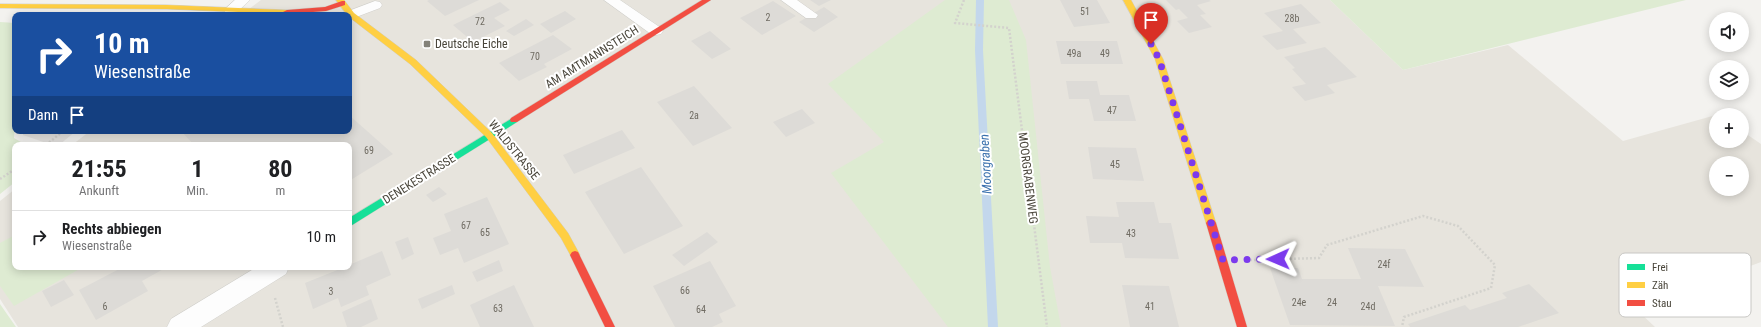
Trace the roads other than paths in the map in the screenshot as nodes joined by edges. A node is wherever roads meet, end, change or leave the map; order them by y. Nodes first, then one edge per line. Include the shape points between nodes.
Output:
1 (243, 0) edge
2 (611, 0) edge
3 (707, 0) edge
4 (788, 0) edge
5 (805, 0) edge
6 (1127, 0) edge
7 (341, 2) edge
8 (375, 5) dead end
9 (0, 6) edge
10 (231, 10) junction
11 (349, 12) edge
12 (352, 14) edge
13 (352, 15) edge
14 (656, 31) junction
15 (489, 135) junction
16 (352, 221) edge
17 (272, 270) edge
18 (180, 327) edge
19 (610, 327) edge
20 (1242, 327) edge

1 - 10 lane
2 - 14 lane
3 - 14 main road, AM AMTMANNSTEICH
4 - 5 lane via 815,13
6 - 20 main road via 1159,59
7 - 10 main road via 326,10 300,12
7 - 11 main road, WALDSTRASSE
8 - 12 lane
9 - 10 main road
13 - 15 main road, WALDSTRASSE via 413,62
14 - 15 main road, AM AMTMANNSTEICH
15 - 16 main road, DENEKESTRASSE
15 - 19 main road, WALDSTRASSE via 565,236
17 - 18 street

